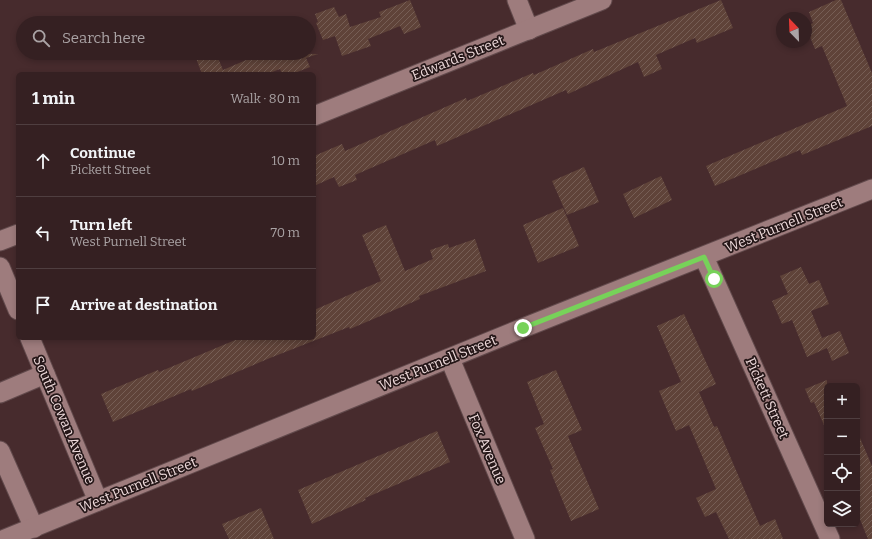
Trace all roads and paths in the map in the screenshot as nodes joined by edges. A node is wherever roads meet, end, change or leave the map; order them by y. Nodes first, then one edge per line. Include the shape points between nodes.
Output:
1 (517, 0) edge
2 (602, 0) edge
3 (530, 30) junction
4 (316, 115) edge
5 (872, 189) edge
6 (16, 235) edge
7 (0, 241) edge
8 (704, 257) junction
9 (0, 266) edge
10 (16, 305) edge
11 (31, 340) edge
12 (450, 359) junction
13 (45, 374) junction
14 (0, 393) edge
15 (0, 451) edge
16 (98, 501) junction
17 (34, 528) junction
18 (6, 539) edge
19 (525, 539) edge
20 (830, 539) edge

1 - 3 street
2 - 3 street, Edwards Street
3 - 4 street, Edwards Street
5 - 8 street, West Purnell Street
6 - 7 street
8 - 12 street, West Purnell Street
8 - 20 street, Pickett Street
9 - 10 street
11 - 13 street, South Cowan Avenue
12 - 16 street, West Purnell Street
12 - 19 street, Fox Avenue
13 - 14 street
13 - 16 street, South Cowan Avenue
15 - 17 street
16 - 17 street, West Purnell Street
17 - 18 street, West Purnell Street

